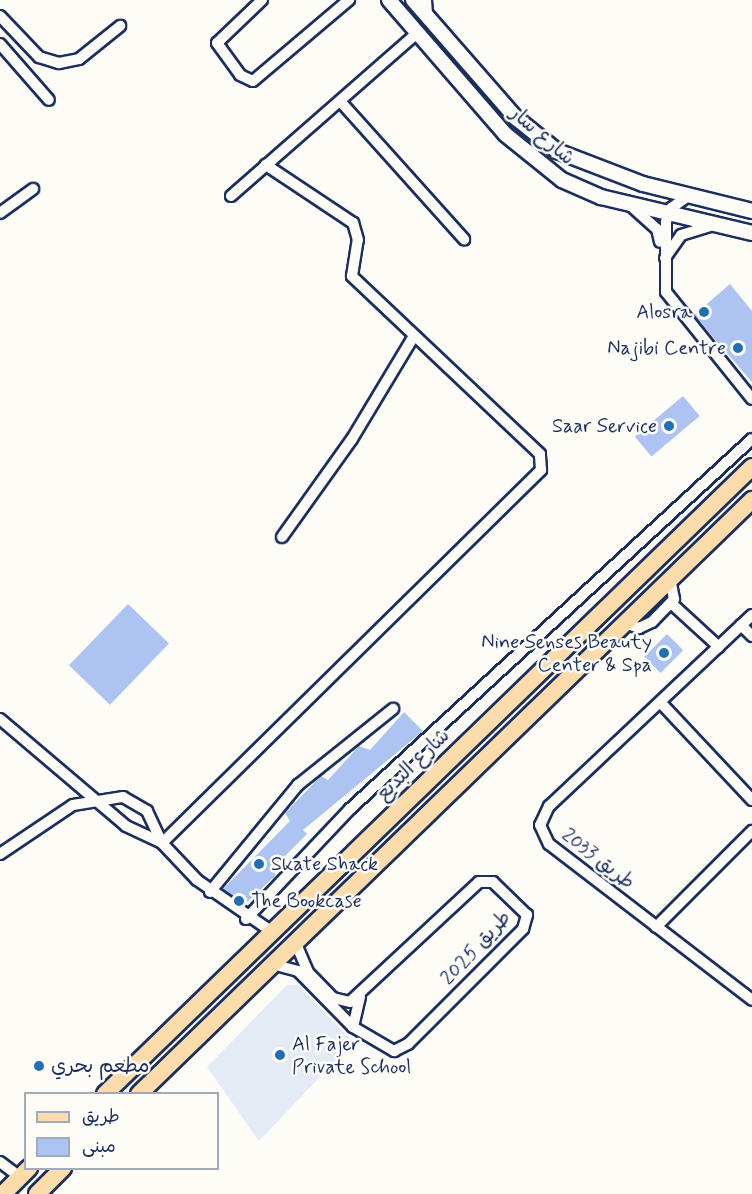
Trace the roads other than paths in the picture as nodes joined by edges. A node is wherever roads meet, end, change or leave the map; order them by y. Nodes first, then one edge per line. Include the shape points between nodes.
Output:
1 (262, 0) edge
2 (349, 0) edge
3 (389, 0) edge
4 (413, 0) edge
5 (426, 0) edge
6 (0, 16) edge
7 (427, 16) junction
8 (120, 26) dead end
9 (417, 33) junction
10 (0, 44) edge
11 (49, 100) dead end
12 (340, 101) junction
13 (266, 165) junction
14 (33, 189) dead end
15 (231, 196) dead end
16 (687, 197) junction
17 (628, 204) junction
18 (752, 210) edge
19 (669, 211) junction
20 (0, 213) edge
21 (718, 224) junction
22 (752, 233) edge
23 (464, 239) dead end
24 (663, 263) junction
25 (414, 336) junction
26 (752, 399) edge
27 (752, 439) edge
28 (752, 467) edge
29 (752, 500) edge
30 (282, 537) dead end
31 (670, 579) junction
32 (672, 603) junction
33 (752, 615) edge
34 (625, 622) junction
35 (741, 625) junction
36 (752, 636) edge
37 (719, 646) junction
38 (660, 704) junction
39 (393, 709) dead end
40 (0, 719) edge
41 (96, 798) junction
42 (752, 800) edge
43 (752, 831) edge
44 (162, 843) junction
45 (0, 854) edge
46 (210, 892) junction
47 (246, 919) junction
48 (656, 927) junction
49 (271, 931) junction
50 (295, 942) junction
51 (272, 964) junction
52 (360, 997) junction
53 (752, 1000) edge
54 (353, 1027) junction
55 (107, 1092) edge
56 (141, 1092) edge
57 (0, 1161) edge
58 (61, 1170) edge
59 (24, 1173) edge
60 (3, 1194) edge
61 (37, 1194) edge

1 - 2 street via 217,43 240,75 253,81
3 - 9 street, شارع سار
4 - 7 street, شارع سار
5 - 7 street
6 - 8 street via 39,57 59,63 79,59
7 - 16 street, شارع سار via 541,140 592,166
9 - 12 street
9 - 17 street, شارع سار via 538,164 589,194
10 - 11 street
12 - 13 street
12 - 23 street
13 - 15 street
13 - 25 street via 353,223 358,240 352,276
14 - 20 street
16 - 18 street, شارع سار
16 - 19 street
17 - 19 street, شارع سار
17 - 24 street via 657,229
19 - 21 street, شارع سار
19 - 24 street
21 - 22 street, شارع سار
21 - 24 street via 681,235
24 - 26 street via 672,303
25 - 30 street via 352,439
25 - 44 street via 540,454 541,471
27 - 47 street via 350,809
28 - 49 main road, شارع البديع
29 - 31 main road
31 - 32 street via 675,591
31 - 34 main road
32 - 34 street via 648,625
32 - 37 street
33 - 35 street, طريق 2033
34 - 50 main road
35 - 36 street
35 - 37 street, طريق 2033
37 - 38 street, طريق 2033
38 - 42 street
38 - 48 street, طريق 2033 via 549,806 540,825 549,844
39 - 46 street via 298,785
40 - 41 street
41 - 44 street via 136,833
41 - 44 street via 123,797 147,811
41 - 45 street via 73,806
43 - 48 street
44 - 46 street
46 - 47 street
47 - 49 street
48 - 53 street, طريق 2033
49 - 55 main road, شارع البديع
50 - 51 main road
50 - 52 street via 303,967 333,998 346,1003
51 - 54 street, طريق 2025 via 298,971
51 - 56 main road
52 - 54 street
52 - 54 street, طريق 2025 via 479,882 493,882 526,910 523,929 404,1048 383,1049
57 - 59 street
58 - 61 main road
59 - 60 main road

